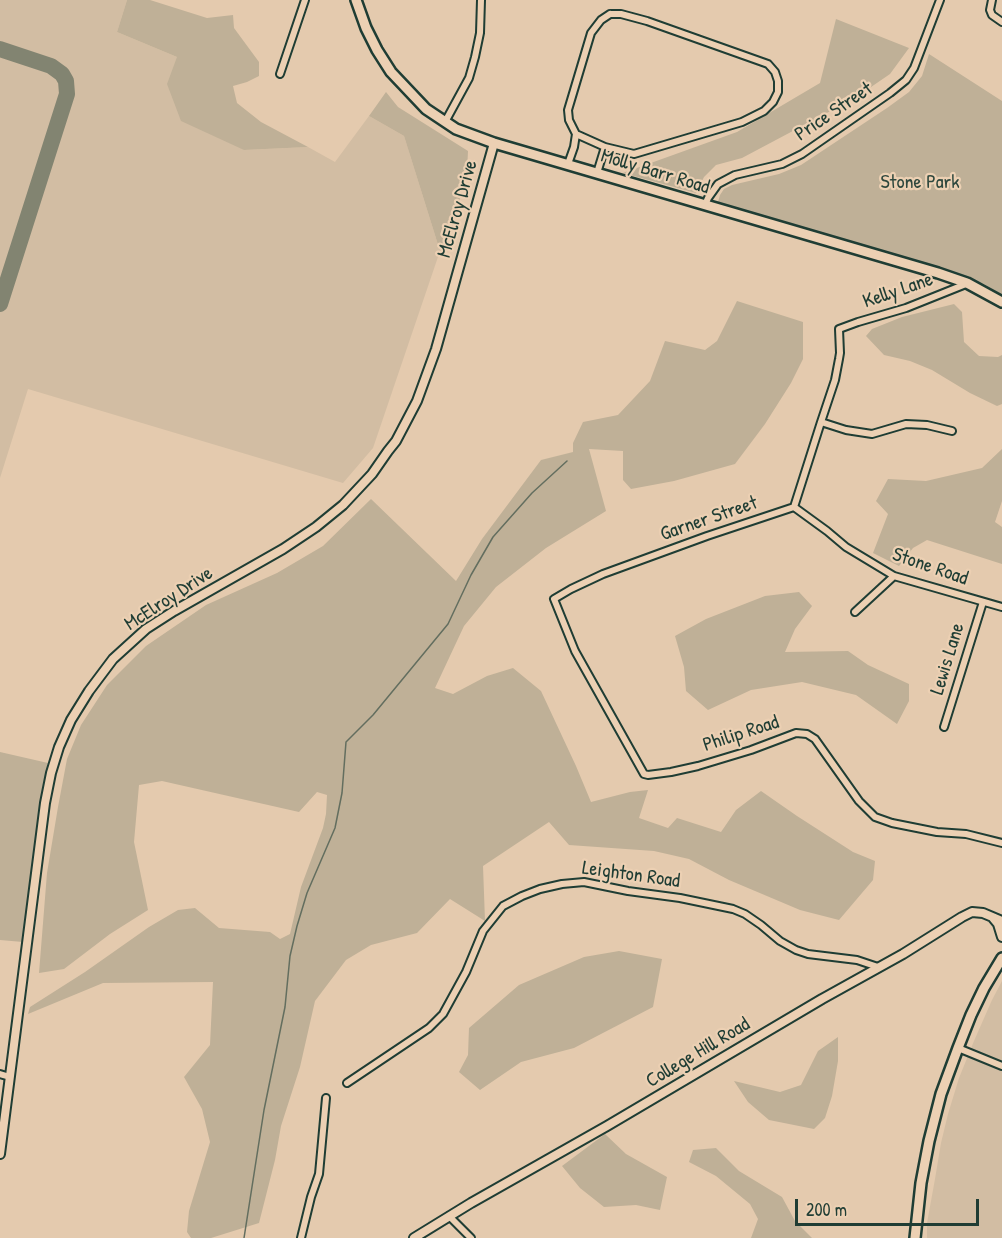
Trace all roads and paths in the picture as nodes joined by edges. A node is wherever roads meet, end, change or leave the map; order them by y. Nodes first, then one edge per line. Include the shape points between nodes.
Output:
1 (305, 0) edge
2 (356, 0) edge
3 (481, 0) edge
4 (940, 0) edge
5 (992, 0) edge
6 (1002, 22) edge
7 (280, 74) dead end
8 (445, 122) junction
9 (576, 134) junction
10 (494, 143) junction
11 (605, 147) junction
12 (567, 164) junction
13 (597, 174) junction
14 (705, 205) junction
15 (967, 283) junction
16 (1002, 302) edge
17 (821, 422) junction
18 (952, 431) dead end
19 (794, 507) junction
20 (894, 576) junction
21 (554, 599) joint
22 (983, 602) junction
23 (1002, 607) edge
24 (855, 612) dead end
25 (944, 727) dead end
26 (1002, 843) edge
27 (992, 916) junction
28 (1002, 916) edge
29 (1002, 921) edge
30 (1002, 937) edge
31 (1002, 958) edge
32 (878, 967) junction
33 (958, 1047) junction
34 (1002, 1066) edge
35 (0, 1074) edge
36 (10, 1077) junction
37 (347, 1083) dead end
38 (326, 1098) dead end
39 (0, 1154) edge
40 (449, 1216) junction
41 (302, 1238) edge
42 (414, 1238) edge
43 (471, 1238) edge
44 (915, 1238) edge

1 - 7 street
2 - 8 main road, Molly Barr Road via 366,28 391,72 426,109
3 - 8 street via 480,33 469,78
4 - 14 street, Price Street via 906,80 802,154 782,164 726,179 718,184
5 - 6 street via 992,15
8 - 10 main road, Molly Barr Road
9 - 11 street
9 - 11 street via 568,120 568,110 591,33 610,14 621,14 730,50 768,64 775,72 778,92 773,102 742,122 634,154
9 - 12 street
10 - 12 main road, Molly Barr Road
10 - 36 street, McElroy Drive via 436,349 417,401 383,459 343,505 316,527 146,628 113,659 71,720 45,803
11 - 13 street
12 - 13 main road, Molly Barr Road
13 - 14 main road, Molly Barr Road
14 - 15 main road, Molly Barr Road
15 - 16 main road, Molly Barr Road
15 - 17 street, Kelly Lane via 839,329 835,380
17 - 18 street via 872,434 906,424
17 - 19 street
19 - 20 street, Stone Road via 846,547
19 - 21 street, Garner Street via 603,574
20 - 22 street, Stone Road
20 - 24 street
21 - 26 street, Philip Road via 575,651 644,774 701,765 796,733 807,734 815,739 875,817 892,824
22 - 23 street, Stone Road
22 - 25 street, Lewis Lane
27 - 28 street
27 - 29 street, College Hill Road
27 - 30 street
27 - 32 street, College Hill Road via 972,912
31 - 33 main road
32 - 37 street, Leighton Road via 796,950 733,909 584,882 562,884 540,889 503,906 483,931 442,1014 429,1028
32 - 40 street, College Hill Road
33 - 34 street
33 - 44 main road via 929,1141
35 - 36 street
36 - 39 street, McElroy Drive
38 - 41 street via 319,1174
40 - 42 street, College Hill Road
40 - 43 street

